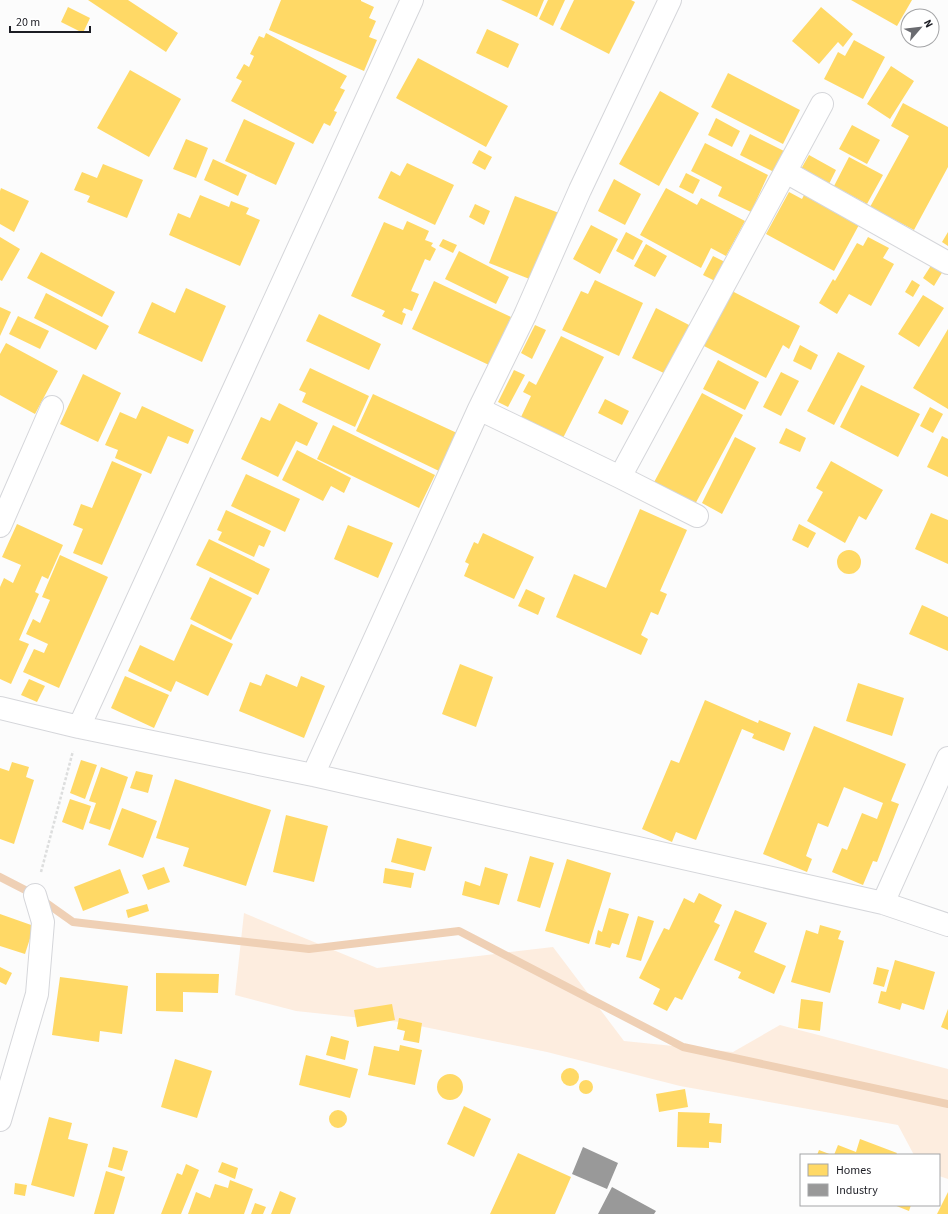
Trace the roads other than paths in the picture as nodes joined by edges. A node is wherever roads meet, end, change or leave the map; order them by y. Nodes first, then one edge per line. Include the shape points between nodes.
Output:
1 (412, 0) edge
2 (670, 0) edge
3 (822, 104) dead end
4 (786, 172) junction
5 (948, 263) edge
6 (52, 407) dead end
7 (479, 409) junction
8 (620, 477) junction
9 (697, 516) dead end
10 (0, 526) edge
11 (0, 708) edge
12 (79, 727) junction
13 (948, 758) edge
14 (313, 775) junction
15 (35, 895) road end
16 (883, 903) junction
17 (948, 924) edge
18 (0, 1120) edge

1 - 12 street
2 - 7 street
3 - 4 street
4 - 5 street
4 - 8 street
6 - 10 street
7 - 8 street
7 - 14 street
8 - 9 street
11 - 12 street
12 - 14 street
13 - 16 street
14 - 16 street
15 - 18 street via 42,922 37,994
16 - 17 street

